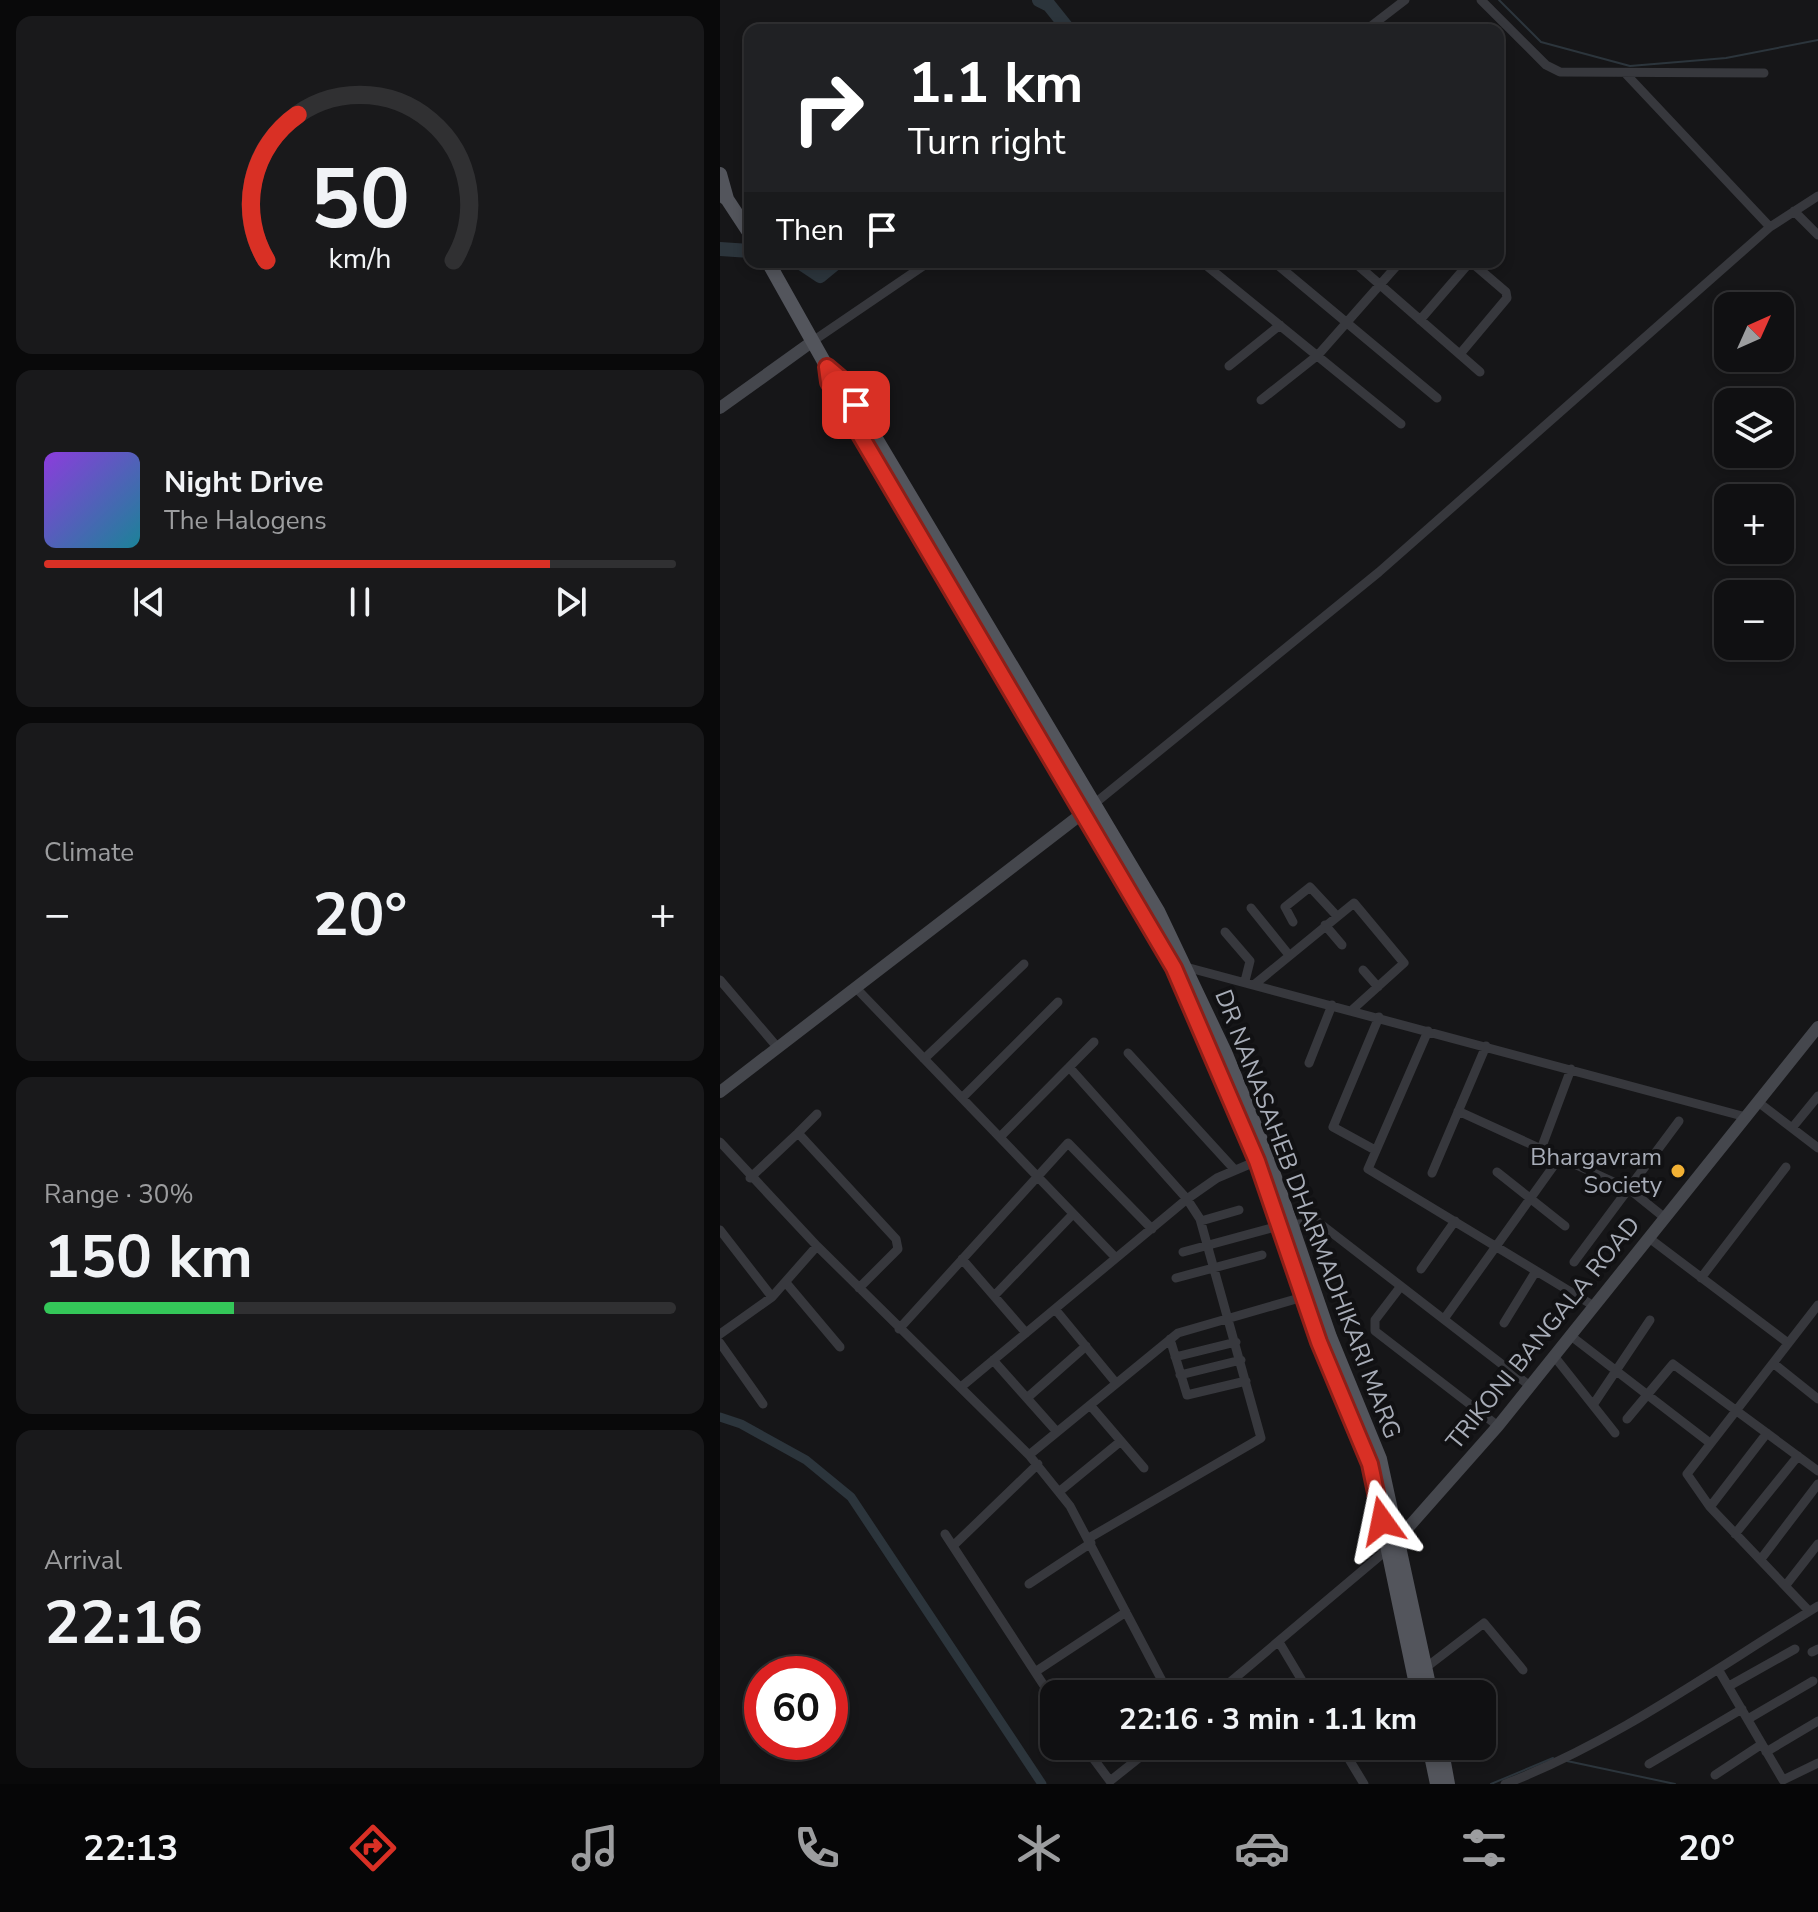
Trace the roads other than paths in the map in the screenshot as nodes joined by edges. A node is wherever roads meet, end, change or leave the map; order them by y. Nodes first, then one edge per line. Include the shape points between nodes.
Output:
1 (1405, 0) edge
2 (1481, 0) edge
3 (1374, 24) edge
4 (1625, 73) junction
5 (1764, 73) dead end
6 (720, 174) edge
7 (1818, 196) edge
8 (724, 197) edge
9 (1794, 211) junction
10 (744, 224) edge
11 (1770, 227) junction
12 (1818, 235) edge
13 (772, 268) edge
14 (920, 268) edge
15 (1209, 268) edge
16 (1281, 268) edge
17 (1361, 268) edge
18 (1395, 268) edge
19 (1465, 268) edge
20 (1477, 268) edge
21 (1380, 285) junction
22 (1420, 320) junction
23 (1347, 323) junction
24 (1280, 325) junction
25 (813, 341) junction
26 (1460, 354) junction
27 (1318, 355) junction
28 (1229, 366) dead end
29 (1480, 372) dead end
30 (1437, 398) dead end
31 (1261, 400) dead end
32 (720, 408) edge
33 (1401, 424) dead end
34 (1090, 808) junction
35 (1251, 908) dead end
36 (1336, 915) junction
37 (1293, 922) dead end
38 (1325, 925) junction
39 (1225, 932) dead end
40 (1342, 945) dead end
41 (1289, 955) junction
42 (1024, 964) dead end
43 (1180, 967) junction
44 (1363, 970) dead end
45 (721, 983) edge
46 (1250, 983) junction
47 (1378, 987) junction
48 (856, 988) junction
49 (1058, 1002) dead end
50 (1332, 1005) junction
51 (1352, 1010) junction
52 (1379, 1017) junction
53 (1818, 1027) edge
54 (1428, 1031) junction
55 (1094, 1042) dead end
56 (1486, 1046) junction
57 (778, 1048) junction
58 (1128, 1053) dead end
59 (924, 1059) junction
60 (1309, 1063) dead end
61 (1069, 1067) junction
62 (1571, 1069) junction
63 (722, 1086) edge
64 (1818, 1096) edge
65 (962, 1098) junction
66 (1758, 1102) junction
67 (1458, 1111) junction
68 (817, 1114) dead end
69 (1746, 1117) junction
70 (1679, 1121) dead end
71 (1792, 1128) junction
72 (798, 1133) junction
73 (1000, 1137) junction
74 (720, 1142) edge
75 (1818, 1148) edge
76 (1541, 1149) junction
77 (1375, 1150) junction
78 (1560, 1157) junction
79 (1262, 1159) junction
80 (1786, 1167) dead end
81 (1234, 1169) junction
82 (1497, 1172) dead end
83 (1432, 1173) dead end
84 (1038, 1176) junction
85 (750, 1178) junction
86 (1629, 1189) junction
87 (1187, 1199) junction
88 (1531, 1199) junction
89 (1239, 1210) dead end
90 (1073, 1214) junction
91 (1665, 1218) junction
92 (1201, 1221) junction
93 (1455, 1221) junction
94 (1286, 1225) junction
95 (1565, 1226) dead end
96 (1152, 1229) junction
97 (720, 1230) edge
98 (1649, 1238) junction
99 (1209, 1245) junction
100 (817, 1246) junction
101 (1496, 1247) junction
102 (1183, 1252) dead end
103 (1262, 1255) dead end
104 (1116, 1258) junction
105 (962, 1259) junction
106 (1574, 1262) dead end
107 (1215, 1267) junction
108 (1421, 1269) dead end
109 (1536, 1271) junction
110 (1176, 1278) dead end
111 (1701, 1278) junction
112 (787, 1284) junction
113 (1401, 1286) junction
114 (859, 1288) junction
115 (994, 1296) junction
116 (772, 1297) junction
117 (1303, 1297) junction
118 (1818, 1305) edge
119 (1594, 1306) junction
120 (1055, 1309) junction
121 (1229, 1318) junction
122 (1444, 1319) junction
123 (1650, 1320) dead end
124 (1504, 1323) dead end
125 (899, 1329) junction
126 (1026, 1333) junction
127 (720, 1334) edge
128 (1571, 1336) junction
129 (1170, 1339) junction
130 (1236, 1342) junction
131 (720, 1343) edge
132 (1788, 1343) junction
133 (1086, 1346) junction
134 (840, 1347) dead end
135 (1554, 1356) junction
136 (1175, 1357) junction
137 (993, 1360) junction
138 (1241, 1360) junction
139 (1773, 1363) junction
140 (1616, 1371) junction
141 (1180, 1375) junction
142 (1246, 1381) junction
143 (1116, 1383) junction
144 (1530, 1386) junction
145 (961, 1387) junction
146 (1646, 1394) junction
147 (1027, 1398) junction
148 (1818, 1399) edge
149 (763, 1404) dead end
150 (1090, 1405) junction
151 (1593, 1405) junction
152 (1736, 1409) junction
153 (1627, 1419) dead end
154 (1498, 1426) junction
155 (1057, 1432) junction
156 (1615, 1433) dead end
157 (1767, 1433) junction
158 (1121, 1441) junction
159 (1710, 1443) junction
160 (1029, 1455) junction
161 (1798, 1456) junction
162 (1038, 1464) junction
163 (1144, 1468) dead end
164 (1818, 1471) edge
165 (1818, 1484) edge
166 (1060, 1491) junction
167 (1710, 1507) junction
168 (945, 1534) dead end
169 (1735, 1534) junction
170 (1090, 1540) junction
171 (1400, 1540) junction
172 (1818, 1544) edge
173 (954, 1545) junction
174 (1388, 1549) junction
175 (1761, 1559) junction
176 (1029, 1584) dead end
177 (1786, 1585) junction
178 (1814, 1609) edge
179 (1126, 1612) junction
180 (1279, 1642) junction
181 (1795, 1649) dead end
182 (1718, 1669) junction
183 (1420, 1670) junction
184 (1523, 1670) dead end
185 (1035, 1672) junction
186 (1040, 1680) edge
187 (1162, 1680) edge
188 (1233, 1680) edge
189 (1302, 1680) edge
190 (1419, 1680) edge
191 (1425, 1680) edge
192 (1813, 1681) dead end
193 (1729, 1686) junction
194 (1742, 1709) junction
195 (1748, 1719) junction
196 (1818, 1721) edge
197 (1764, 1748) junction
198 (1094, 1760) edge
199 (1136, 1760) edge
200 (1349, 1760) edge
201 (1432, 1760) edge
202 (1444, 1760) edge
203 (1818, 1763) edge
204 (1649, 1764) dead end
205 (1715, 1775) dead end
206 (1364, 1784) edge
207 (1437, 1784) edge
208 (1448, 1784) edge
209 (1506, 1784) edge

1 - 3 street
2 - 4 street via 1553,69
4 - 5 street
4 - 11 street
6 - 8 main road
7 - 9 street
8 - 10 main road
9 - 11 street
9 - 12 street
11 - 34 street via 1379,572
13 - 25 main road, DR NANASAHEB DHARMADHIKARI MARG
14 - 25 street
15 - 24 street
16 - 23 street
17 - 21 street
18 - 21 street
19 - 22 street
20 - 26 street via 1507,298
21 - 22 street
21 - 23 street
22 - 26 street
23 - 27 street
23 - 30 street
24 - 27 street
24 - 28 street
25 - 32 street
25 - 34 main road, DR NANASAHEB DHARMADHIKARI MARG via 827,367 840,378
26 - 29 street
27 - 31 street
27 - 33 street
34 - 43 main road, DR NANASAHEB DHARMADHIKARI MARG via 1158,911
34 - 48 street
35 - 41 street
36 - 37 street via 1310,887 1285,907
36 - 38 street
36 - 47 street via 1355,904 1403,959
38 - 40 street
38 - 41 street
39 - 46 street via 1250,961
41 - 46 street
42 - 59 street
43 - 46 street
43 - 79 main road, DR NANASAHEB DHARMADHIKARI MARG
44 - 47 street
45 - 57 street
46 - 50 street
47 - 51 street
48 - 57 street
48 - 59 street
49 - 65 street
50 - 51 street
50 - 60 street
51 - 52 street
52 - 54 street
52 - 77 street via 1333,1127
53 - 66 street, TRIKONI BANGALA ROAD
54 - 56 street
54 - 77 street
55 - 61 street
56 - 62 street
56 - 67 street
57 - 63 street
58 - 81 street
59 - 65 street
61 - 73 street
61 - 87 street
62 - 69 street
62 - 76 street
64 - 71 street
65 - 73 street
66 - 69 street, TRIKONI BANGALA ROAD
66 - 71 street
67 - 76 street
67 - 83 street
68 - 72 street
69 - 91 street, TRIKONI BANGALA ROAD
70 - 86 street
71 - 75 street
72 - 85 street
72 - 114 street via 896,1239 898,1249
73 - 84 street
74 - 85 street
76 - 78 street
77 - 93 street via 1370,1172
78 - 86 street
78 - 88 street
79 - 81 street
79 - 94 main road, DR NANASAHEB DHARMADHIKARI MARG
80 - 111 street
81 - 87 street
82 - 88 street
84 - 90 street
84 - 96 street via 1068,1143
84 - 105 street
85 - 100 street
86 - 91 street
86 - 106 street
87 - 92 street
87 - 96 street
88 - 95 street
88 - 101 street
89 - 92 street
90 - 104 street
90 - 115 street
91 - 98 street, TRIKONI BANGALA ROAD
92 - 99 street
93 - 101 street
93 - 108 street
94 - 99 street
94 - 113 street via 1318,1222
94 - 117 main road, DR NANASAHEB DHARMADHIKARI MARG
94 - 171 main road, DR NANASAHEB DHARMADHIKARI MARG via 1380,1459
96 - 104 street
97 - 116 street
98 - 111 street
98 - 119 street, TRIKONI BANGALA ROAD
99 - 102 street
99 - 107 street
100 - 112 street
100 - 114 street
101 - 109 street
101 - 122 street
103 - 107 street
104 - 120 street
105 - 115 street
105 - 125 street
107 - 110 street
107 - 121 street
109 - 119 street
109 - 124 street
111 - 132 street
112 - 116 street
112 - 134 street
113 - 122 street
113 - 154 street via 1375,1320 1375,1331
114 - 125 street
115 - 126 street
116 - 127 street
117 - 121 street
117 - 174 main road, DR NANASAHEB DHARMADHIKARI MARG via 1370,1464
118 - 132 street
119 - 128 street, TRIKONI BANGALA ROAD
120 - 126 street
120 - 133 street
121 - 129 street
121 - 130 street
122 - 144 street
123 - 140 street
125 - 145 street
126 - 137 street
128 - 135 street, TRIKONI BANGALA ROAD
128 - 140 street
129 - 136 street
129 - 143 street
130 - 136 street
130 - 138 street
131 - 149 street
132 - 139 street
133 - 143 street
133 - 147 street
135 - 144 street, TRIKONI BANGALA ROAD
135 - 151 street
136 - 141 street
137 - 145 street
137 - 147 street
138 - 141 street
138 - 142 street
139 - 148 street
139 - 152 street
140 - 146 street
140 - 151 street
141 - 142 street via 1187,1395
142 - 170 street via 1259,1443
143 - 150 street
144 - 154 street, TRIKONI BANGALA ROAD
145 - 160 street
146 - 152 street via 1673,1364
146 - 153 street
146 - 159 street
147 - 155 street
150 - 155 street
150 - 158 street
151 - 156 street
152 - 157 street
152 - 159 street
154 - 171 street, TRIKONI BANGALA ROAD
155 - 160 street
157 - 161 street
157 - 167 street
158 - 163 street
158 - 166 street
159 - 167 street via 1687,1474
160 - 162 street
161 - 164 street
161 - 169 street
162 - 166 street
162 - 173 street
165 - 175 street
166 - 170 street
167 - 169 street
168 - 173 street
169 - 175 street
170 - 176 street
170 - 179 street
171 - 174 street, TRIKONI BANGALA ROAD
171 - 183 main road, DR NANASAHEB DHARMADHIKARI MARG
172 - 177 street
173 - 185 street
174 - 180 street
174 - 183 main road, DR NANASAHEB DHARMADHIKARI MARG
175 - 177 street
177 - 178 street
178 - 182 street
179 - 185 street
179 - 187 street
180 - 188 street
180 - 189 street
181 - 193 street
182 - 193 street
182 - 209 street via 1612,1734
183 - 184 street via 1484,1623
183 - 190 main road, DR NANASAHEB DHARMADHIKARI MARG
183 - 191 main road, DR NANASAHEB DHARMADHIKARI MARG
185 - 186 street
192 - 195 street
193 - 194 street
194 - 195 street
194 - 204 street
195 - 197 street
196 - 197 street
197 - 203 street via 1786,1781
197 - 205 street
198 - 199 street via 1110,1781
200 - 206 street
201 - 207 main road
202 - 208 main road

